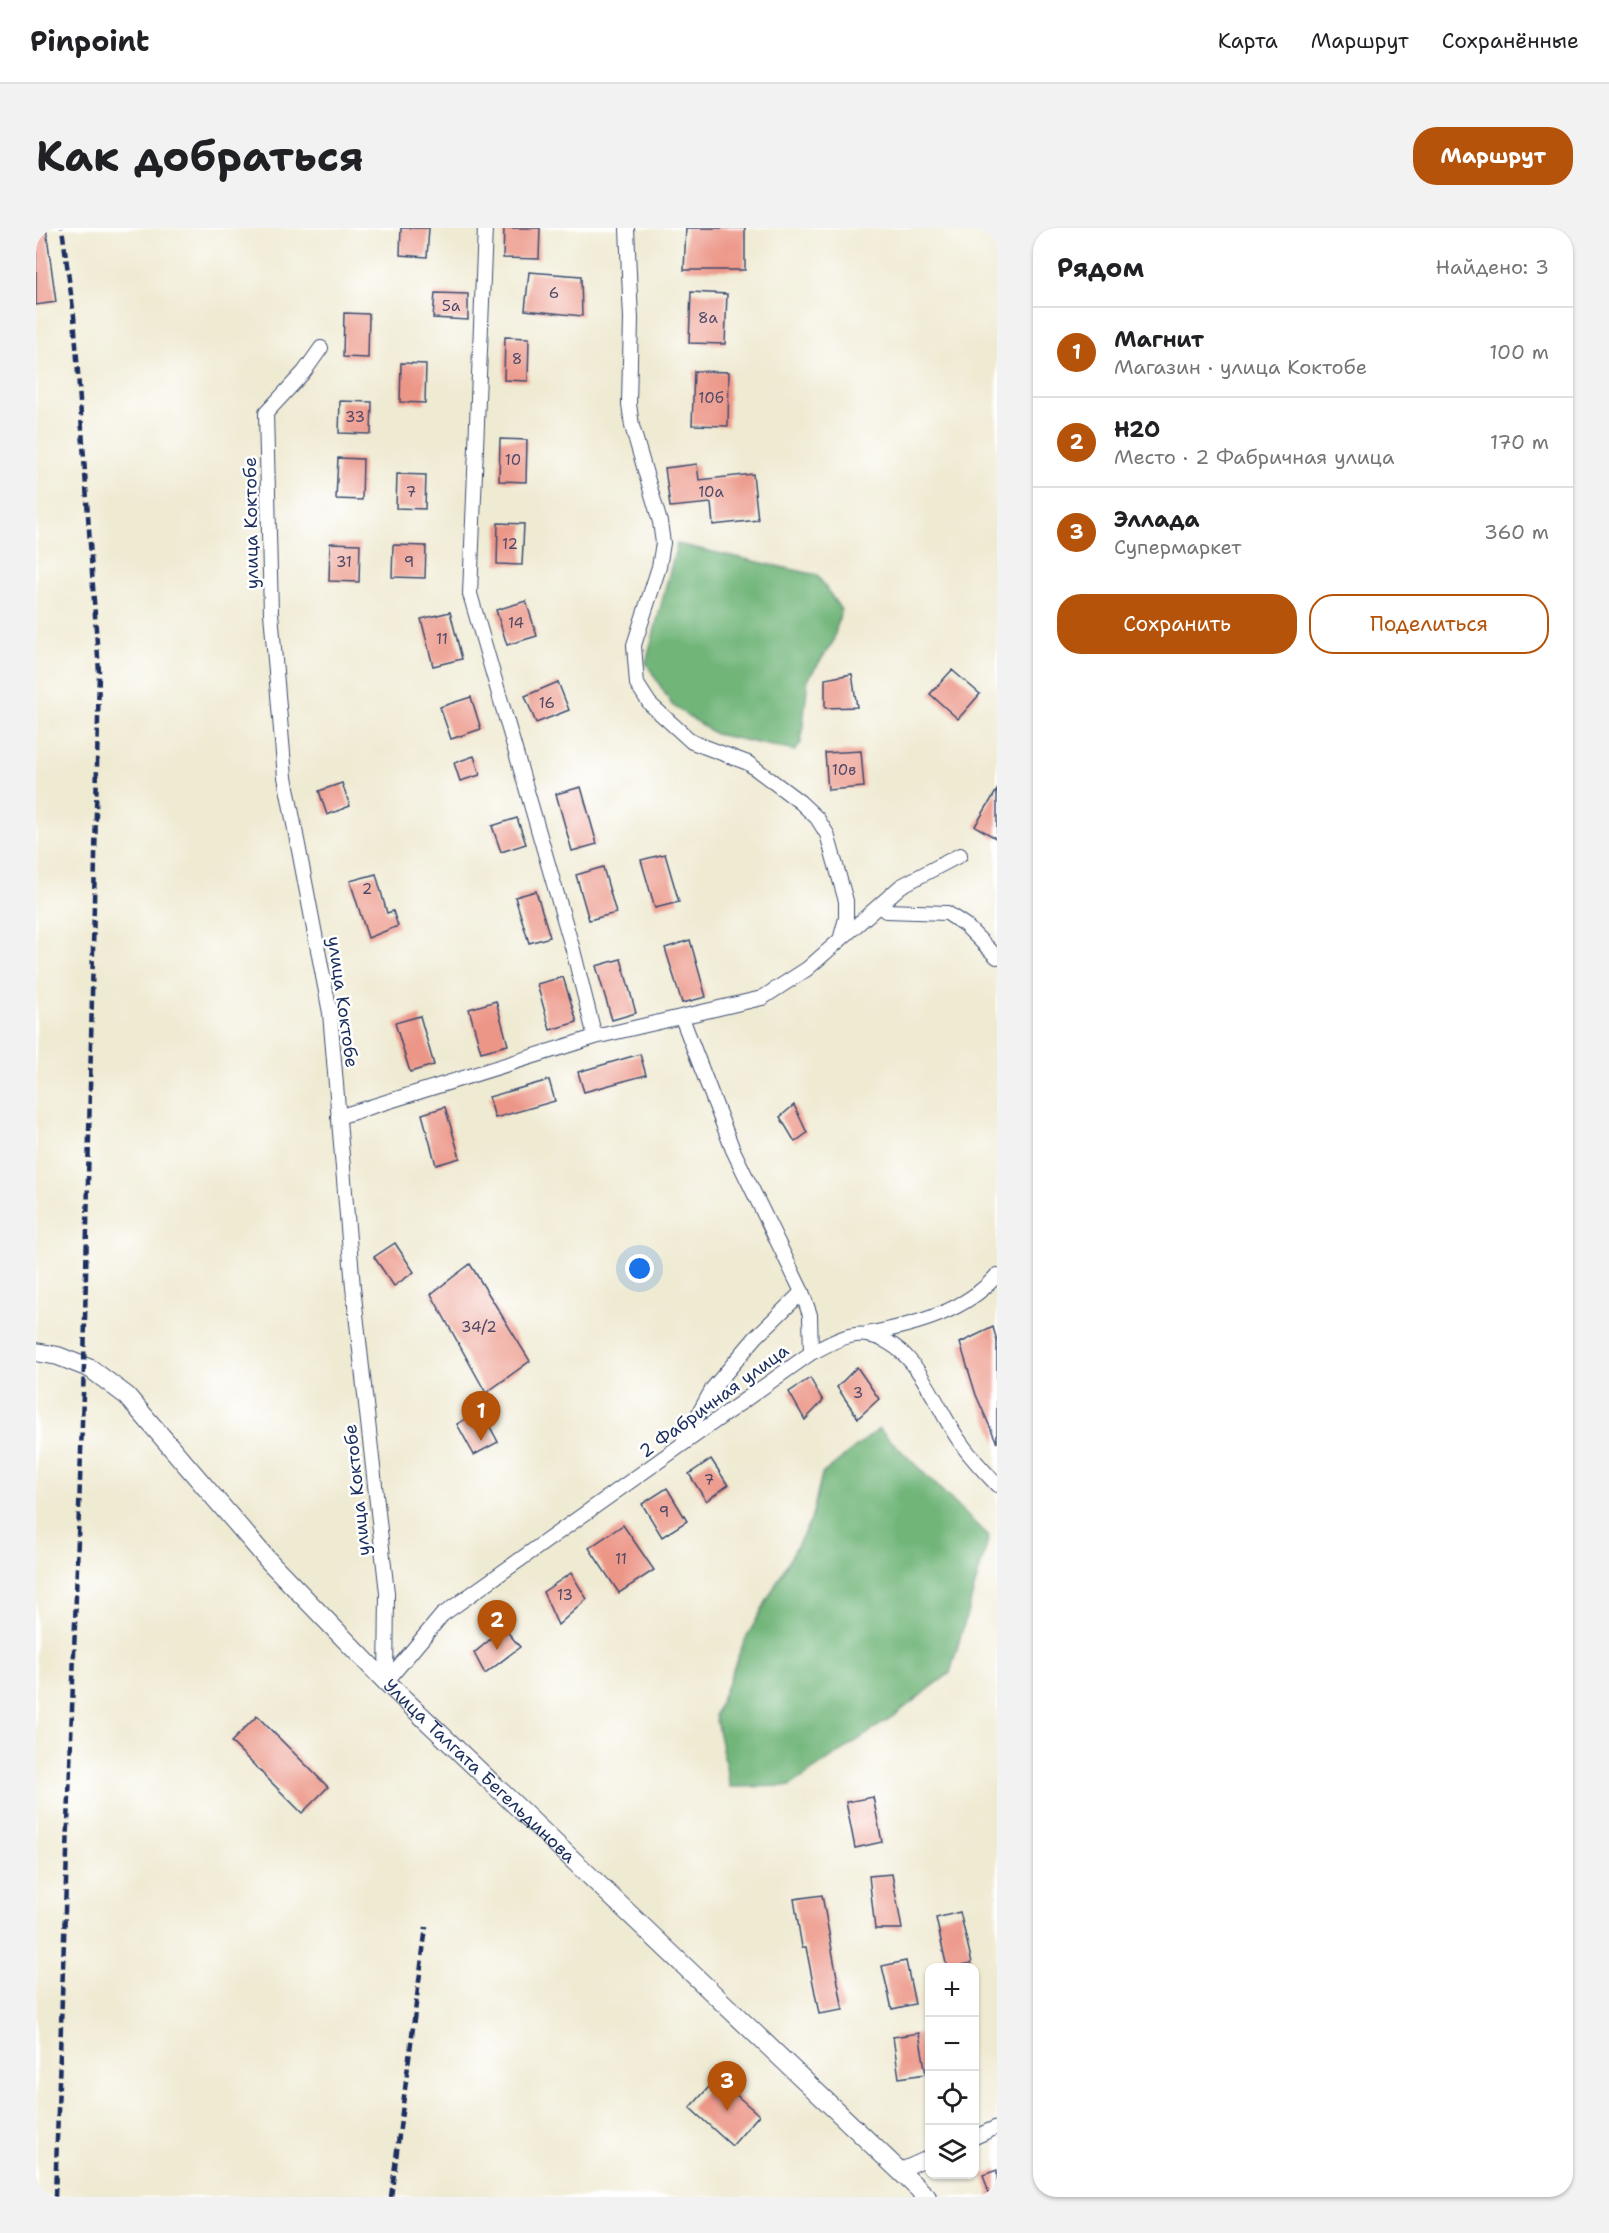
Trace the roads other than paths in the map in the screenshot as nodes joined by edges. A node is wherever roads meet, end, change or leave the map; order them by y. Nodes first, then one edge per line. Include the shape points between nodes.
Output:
1 (485, 228) edge
2 (627, 228) edge
3 (321, 348) dead end
4 (960, 855) dead end
5 (879, 906) junction
6 (840, 940) junction
7 (997, 957) edge
8 (682, 1017) junction
9 (595, 1037) junction
10 (338, 1117) junction
11 (997, 1275) edge
12 (802, 1292) junction
13 (865, 1334) junction
14 (36, 1352) edge
15 (811, 1353) junction
16 (680, 1447) junction
17 (997, 1485) edge
18 (386, 1682) junction
19 (997, 2127) edge
20 (979, 2135) edge
21 (925, 2159) edge
22 (899, 2171) junction
23 (927, 2197) edge

1 - 9 street via 470,594
2 - 6 street via 632,426 663,543 634,645 637,684 650,704 692,742 748,763 818,818 827,834 846,901
3 - 10 street, улица Коктобе via 266,413 266,424 271,613 285,777 330,1013
4 - 5 street via 901,886
5 - 6 street
5 - 7 street via 886,910 947,913
6 - 8 street via 807,969 762,998
8 - 9 street
8 - 12 street, 2 Фабричная улица via 733,1150
9 - 10 street
10 - 18 street, улица Коктобе via 387,1593
11 - 13 street via 964,1304 900,1328
12 - 15 street, 2 Фабричная улица via 810,1315
12 - 16 street via 756,1337 713,1388
13 - 15 street via 851,1335
13 - 17 street via 898,1350 916,1369 961,1444
14 - 18 street, Улица Талгата Бегельдинова via 91,1369 127,1396 267,1559
15 - 16 street, 2 Фабричная улица
16 - 18 street, 2 Фабричная улица via 442,1615
18 - 22 street, Улица Талгата Бегельдинова
19 - 20 street
21 - 22 street
22 - 23 street, Улица Талгата Бегельдинова

